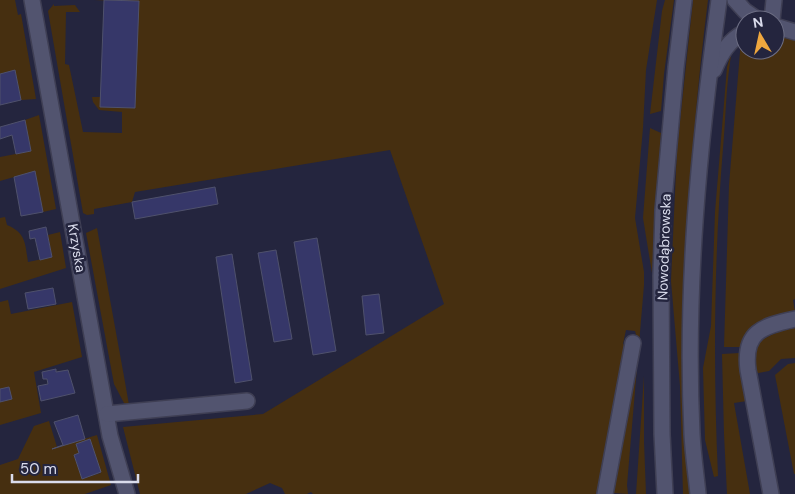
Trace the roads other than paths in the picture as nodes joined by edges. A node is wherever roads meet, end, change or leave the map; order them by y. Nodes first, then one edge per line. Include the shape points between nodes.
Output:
1 (32, 0) edge
2 (684, 0) edge
3 (719, 0) edge
4 (735, 0) edge
5 (744, 10) edge
6 (735, 38) edge
7 (708, 83) junction
8 (795, 319) edge
9 (633, 343) dead end
10 (247, 401) dead end
11 (107, 414) junction
12 (127, 494) edge
13 (605, 494) edge
14 (665, 494) edge
15 (698, 494) edge
16 (771, 494) edge

1 - 11 street, Krzyska
2 - 14 street, Nowodąbrowska via 661,276
3 - 7 street, Nowodąbrowska
4 - 5 street
6 - 7 street, Nowodąbrowska via 724,50
7 - 15 street, Nowodąbrowska via 693,250 692,435
8 - 16 street via 764,328 751,340 747,349
9 - 13 street
10 - 11 street
11 - 12 street, Krzyska

